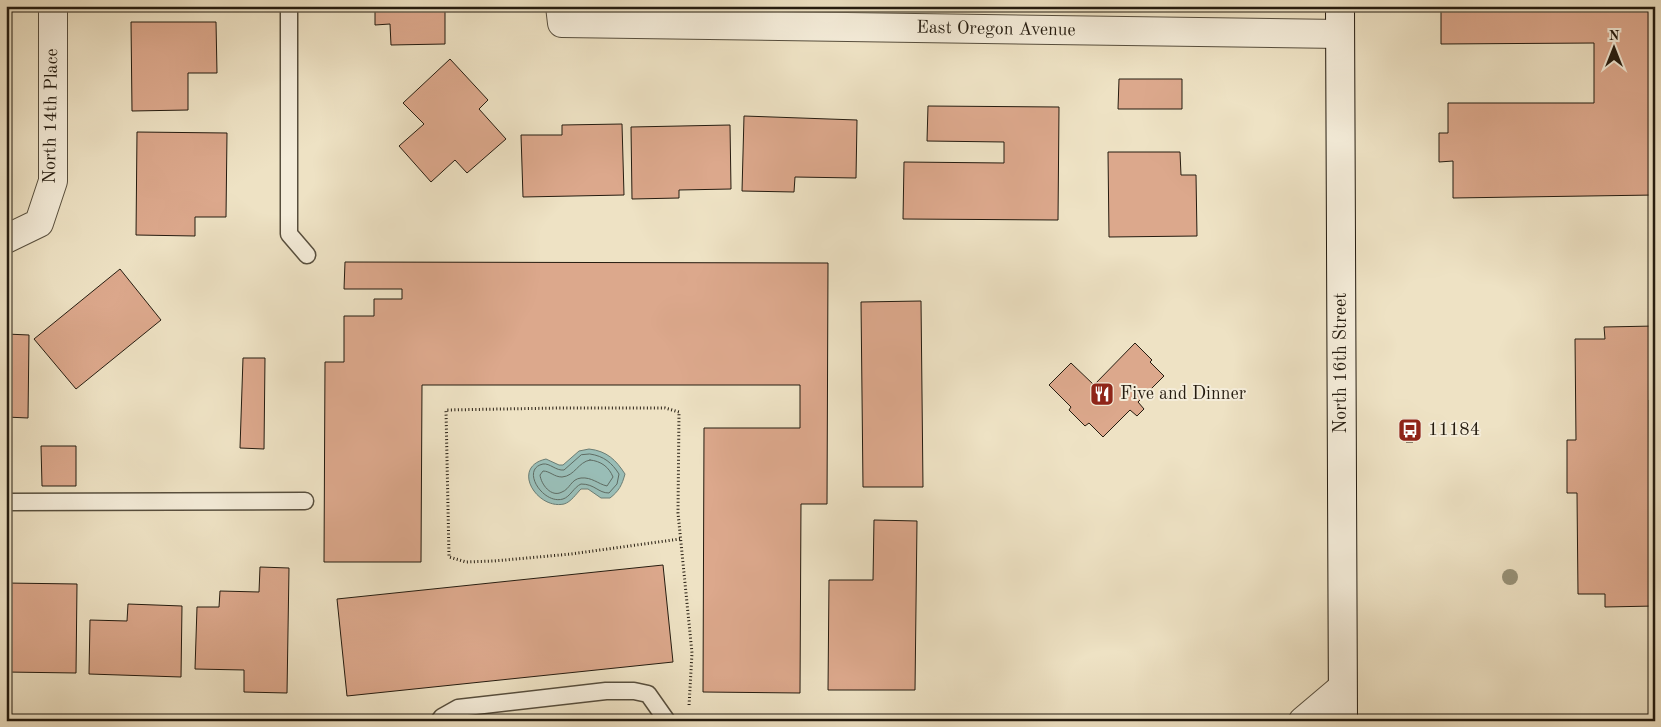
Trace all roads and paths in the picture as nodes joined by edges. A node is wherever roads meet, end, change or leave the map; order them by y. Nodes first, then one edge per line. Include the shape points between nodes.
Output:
1 (53, 6) edge
2 (288, 6) edge
3 (1340, 6) edge
4 (561, 14) edge
5 (1340, 34) junction
6 (6, 239) edge
7 (307, 255) dead end
8 (305, 501) dead end
9 (6, 502) edge
10 (680, 539) junction
11 (1342, 688) junction
12 (687, 712) dead end
13 (440, 721) edge
14 (666, 721) edge
15 (1303, 721) edge
16 (1343, 721) edge

1 - 6 street, North 14th Place via 53,181 39,223
2 - 7 lane via 290,234
3 - 5 street, North 16th Street
4 - 5 street, East Oregon Avenue
5 - 11 street, North 16th Street
8 - 9 lane
10 - 10 path via 679,412 665,408 446,410 449,557 466,562 494,561
10 - 12 path via 692,654
11 - 15 street
11 - 16 street, North 16th Street
13 - 14 lane via 458,708 606,691 634,691 648,694

